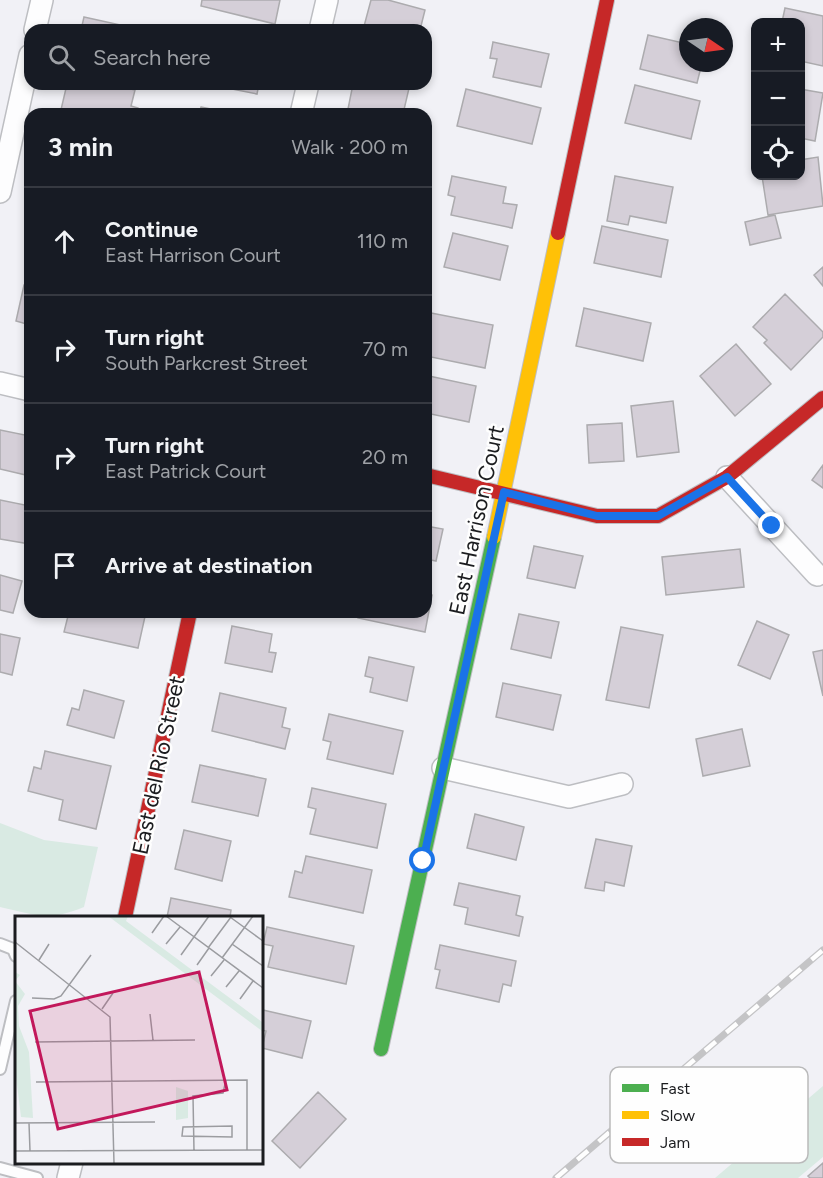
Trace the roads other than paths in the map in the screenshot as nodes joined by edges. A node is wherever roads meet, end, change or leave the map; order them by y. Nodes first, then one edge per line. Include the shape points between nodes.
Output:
1 (42, 0) edge
2 (327, 0) edge
3 (607, 0) edge
4 (37, 24) edge
5 (321, 24) edge
6 (24, 82) edge
7 (307, 90) edge
8 (302, 108) edge
9 (0, 192) edge
10 (0, 383) edge
11 (24, 389) edge
12 (823, 398) edge
13 (432, 477) edge
14 (727, 477) junction
15 (504, 492) junction
16 (817, 575) dead end
17 (189, 618) edge
18 (443, 768) junction
19 (622, 784) dead end
20 (125, 916) edge
21 (0, 944) edge
22 (15, 954) edge
23 (15, 1005) edge
24 (381, 1049) dead end
25 (0, 1069) edge
26 (72, 1163) edge
27 (0, 1168) edge
28 (37, 1178) edge
29 (68, 1178) edge

1 - 4 street
2 - 5 street
3 - 15 street, East Harrison Court
6 - 9 street
7 - 8 street
10 - 11 street
12 - 14 street
13 - 15 street
14 - 15 street via 658,516 597,516
14 - 16 street
15 - 18 street, East Harrison Court
17 - 20 street, East del Rio Street
18 - 19 street via 569,796
18 - 24 street, East Harrison Court
21 - 22 lane
23 - 25 lane
26 - 29 street
27 - 28 lane

